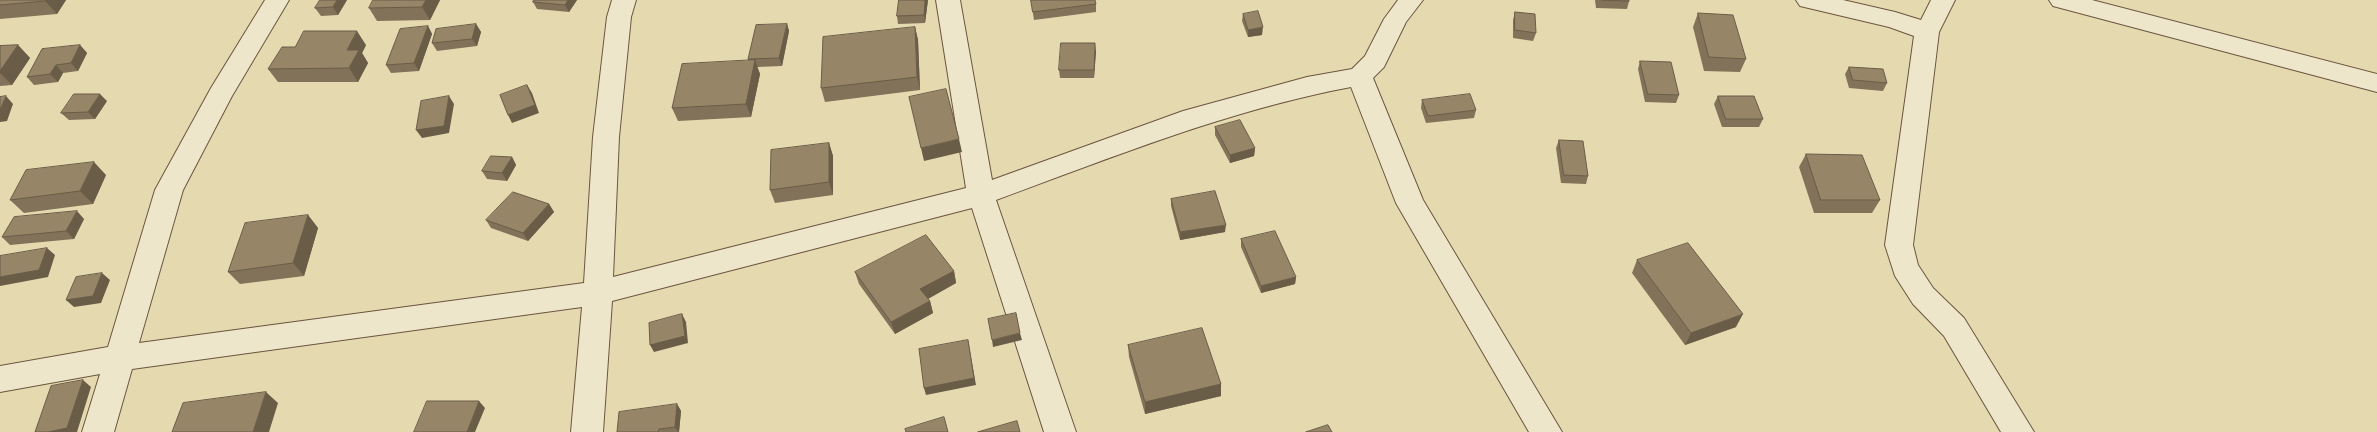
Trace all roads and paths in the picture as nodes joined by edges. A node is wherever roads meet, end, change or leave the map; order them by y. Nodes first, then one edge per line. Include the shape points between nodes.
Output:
1 (277, 0) edge
2 (624, 0) edge
3 (948, 0) edge
4 (1411, 0) edge
5 (1808, 0) edge
6 (1943, 0) edge
7 (2061, 0) edge
8 (1927, 32) junction
9 (1360, 76) junction
10 (2377, 83) edge
11 (981, 195) junction
12 (598, 293) junction
13 (119, 358) junction
14 (0, 379) edge
15 (98, 432) edge
16 (587, 432) edge
17 (1060, 432) edge
18 (1546, 432) edge
19 (2018, 432) edge

1 - 13 street via 220,94 169,190
2 - 12 street via 619,17 606,136
3 - 11 street
4 - 9 street via 1396,20 1375,61
5 - 8 street via 1895,20
6 - 8 street
7 - 10 street
8 - 19 street via 1899,245 1905,268 1923,296 1954,327
9 - 11 street via 1308,86 1192,118
9 - 18 street via 1410,203
11 - 12 street
11 - 17 street
12 - 13 street
12 - 16 street
13 - 14 street
13 - 15 street

